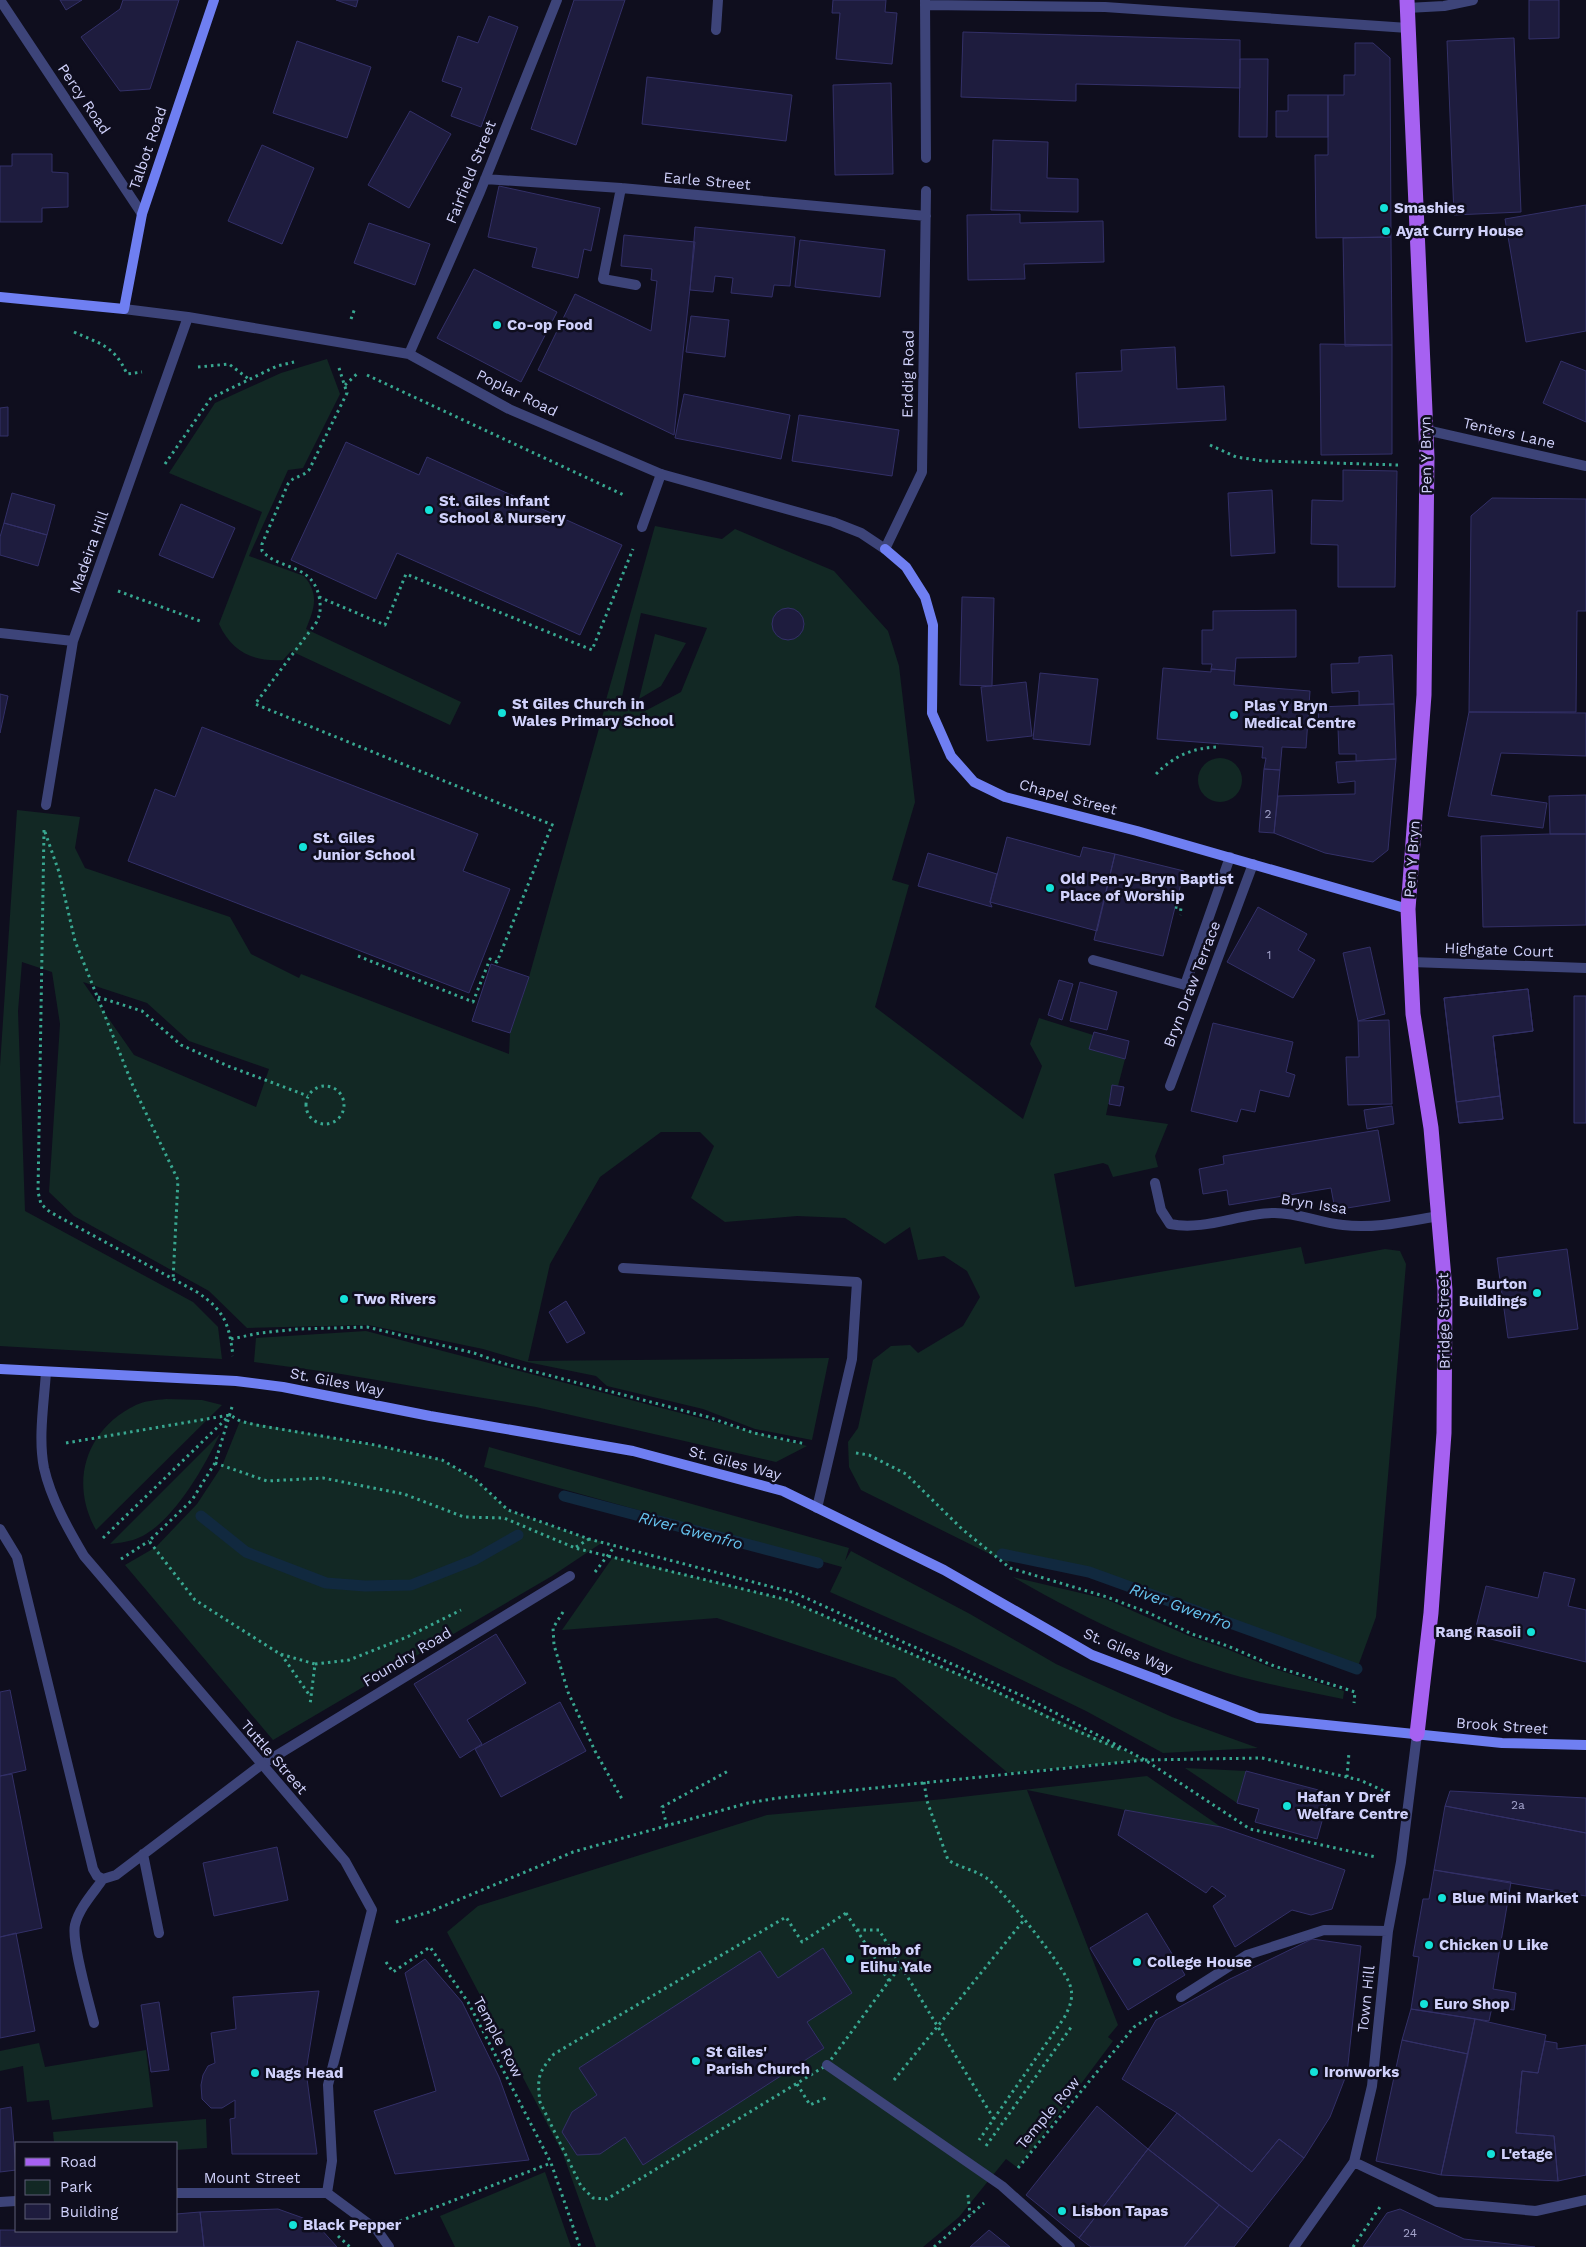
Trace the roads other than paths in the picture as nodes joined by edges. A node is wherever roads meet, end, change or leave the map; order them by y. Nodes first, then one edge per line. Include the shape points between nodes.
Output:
1 (0, 0) edge
2 (214, 0) edge
3 (557, 0) edge
4 (718, 0) edge
5 (1473, 0) edge
6 (925, 3) edge
7 (1104, 3) edge
8 (1407, 4) edge
9 (1408, 28) junction
10 (716, 30) dead end
11 (926, 158) dead end
12 (485, 179) junction
13 (621, 188) junction
14 (926, 191) dead end
15 (142, 214) junction
16 (926, 216) junction
17 (636, 285) dead end
18 (0, 297) edge
19 (124, 310) junction
20 (188, 317) junction
21 (409, 354) junction
22 (1426, 430) junction
23 (1586, 466) edge
24 (661, 474) junction
25 (642, 527) road end
26 (885, 549) junction
27 (0, 633) edge
28 (73, 641) junction
29 (46, 804) dead end
30 (1230, 857) junction
31 (1253, 864) junction
32 (1408, 909) junction
33 (1093, 960) dead end
34 (1411, 962) junction
35 (1586, 968) edge
36 (1170, 1086) dead end
37 (1155, 1184) dead end
38 (1439, 1216) junction
39 (623, 1268) dead end
40 (0, 1369) edge
41 (46, 1372) junction
42 (817, 1508) junction
43 (0, 1529) edge
44 (570, 1576) dead end
45 (1417, 1734) junction
46 (1586, 1745) edge
47 (261, 1765) junction
48 (143, 1854) junction
49 (103, 1879) junction
50 (1388, 1931) junction
51 (159, 1933) dead end
52 (1181, 1997) road end
53 (94, 2023) dead end
54 (827, 2065) road end
55 (1354, 2162) junction
56 (178, 2193) edge
57 (327, 2193) junction
58 (1586, 2200) edge
59 (15, 2201) edge
60 (0, 2202) edge
61 (389, 2247) edge
62 (1070, 2247) edge
63 (1294, 2247) edge

1 - 15 street, Percy Road
2 - 15 main road, Talbot Road
3 - 12 street, Fairfield Street
4 - 10 street
5 - 8 street via 1444,6
6 - 7 street
6 - 11 street
7 - 9 street
8 - 9 main road, Pen Y Bryn
9 - 22 main road, Pen Y Bryn
12 - 13 street, Earle Street
12 - 21 street, Fairfield Street
13 - 16 street, Earle Street
13 - 17 street via 603,279
14 - 16 street, Erddig Road
15 - 19 main road, Talbot Road
16 - 26 street, Erddig Road via 922,472
18 - 19 main road
19 - 20 street, Poplar Road
20 - 21 street, Poplar Road
20 - 28 street, Madeira Hill
21 - 24 street, Poplar Road via 509,409
22 - 23 street, Tenters Lane
22 - 32 main road, Pen Y Bryn via 1424,695
24 - 25 street
24 - 26 street, Poplar Road via 833,522 861,533
26 - 30 main road, Chapel Street via 906,567 924,597 933,625 932,713 951,756 974,782 1005,796
27 - 28 street
28 - 29 street, Madeira Hill
30 - 31 main road, Chapel Street
30 - 33 street via 1185,984
31 - 32 main road, Chapel Street
31 - 36 street, Bryn Draw Terrace
32 - 34 main road, Bridge Street
34 - 35 street, Highgate Court
34 - 38 main road, Bridge Street via 1413,1014 1431,1128
37 - 38 street, Bryn Issa via 1161,1210 1170,1224 1185,1227 1270,1213 1359,1226
38 - 45 main road, Bridge Street via 1446,1290 1444,1433 1432,1613
39 - 42 street via 857,1282 852,1358
40 - 41 main road, St. Giles Way
41 - 42 main road, St. Giles Way via 236,1380 283,1387 633,1451 783,1491
41 - 47 street, Tuttle Street via 44,1468 67,1528 84,1556
42 - 45 main road, St. Giles Way via 944,1570 1092,1655 1258,1718
43 - 49 street via 17,1557 93,1870
44 - 47 street, Foundry Road
45 - 46 main road, Brook Street via 1502,1743
45 - 50 street, Town Hill via 1401,1862
47 - 48 street, Foundry Road
47 - 57 street, Tuttle Street via 345,1861 372,1910 328,2085 332,2161
48 - 49 street, Foundry Road via 116,1875
48 - 51 street
49 - 53 street via 75,1924 75,1939
50 - 52 street via 1324,1930 1248,1955
50 - 55 street, Town Hill via 1372,2086
54 - 62 street via 1002,2186
55 - 58 street via 1437,2202 1536,2211
55 - 63 street, Town Hill
56 - 57 street, Mount Street
57 - 61 street via 377,2230
59 - 60 street

